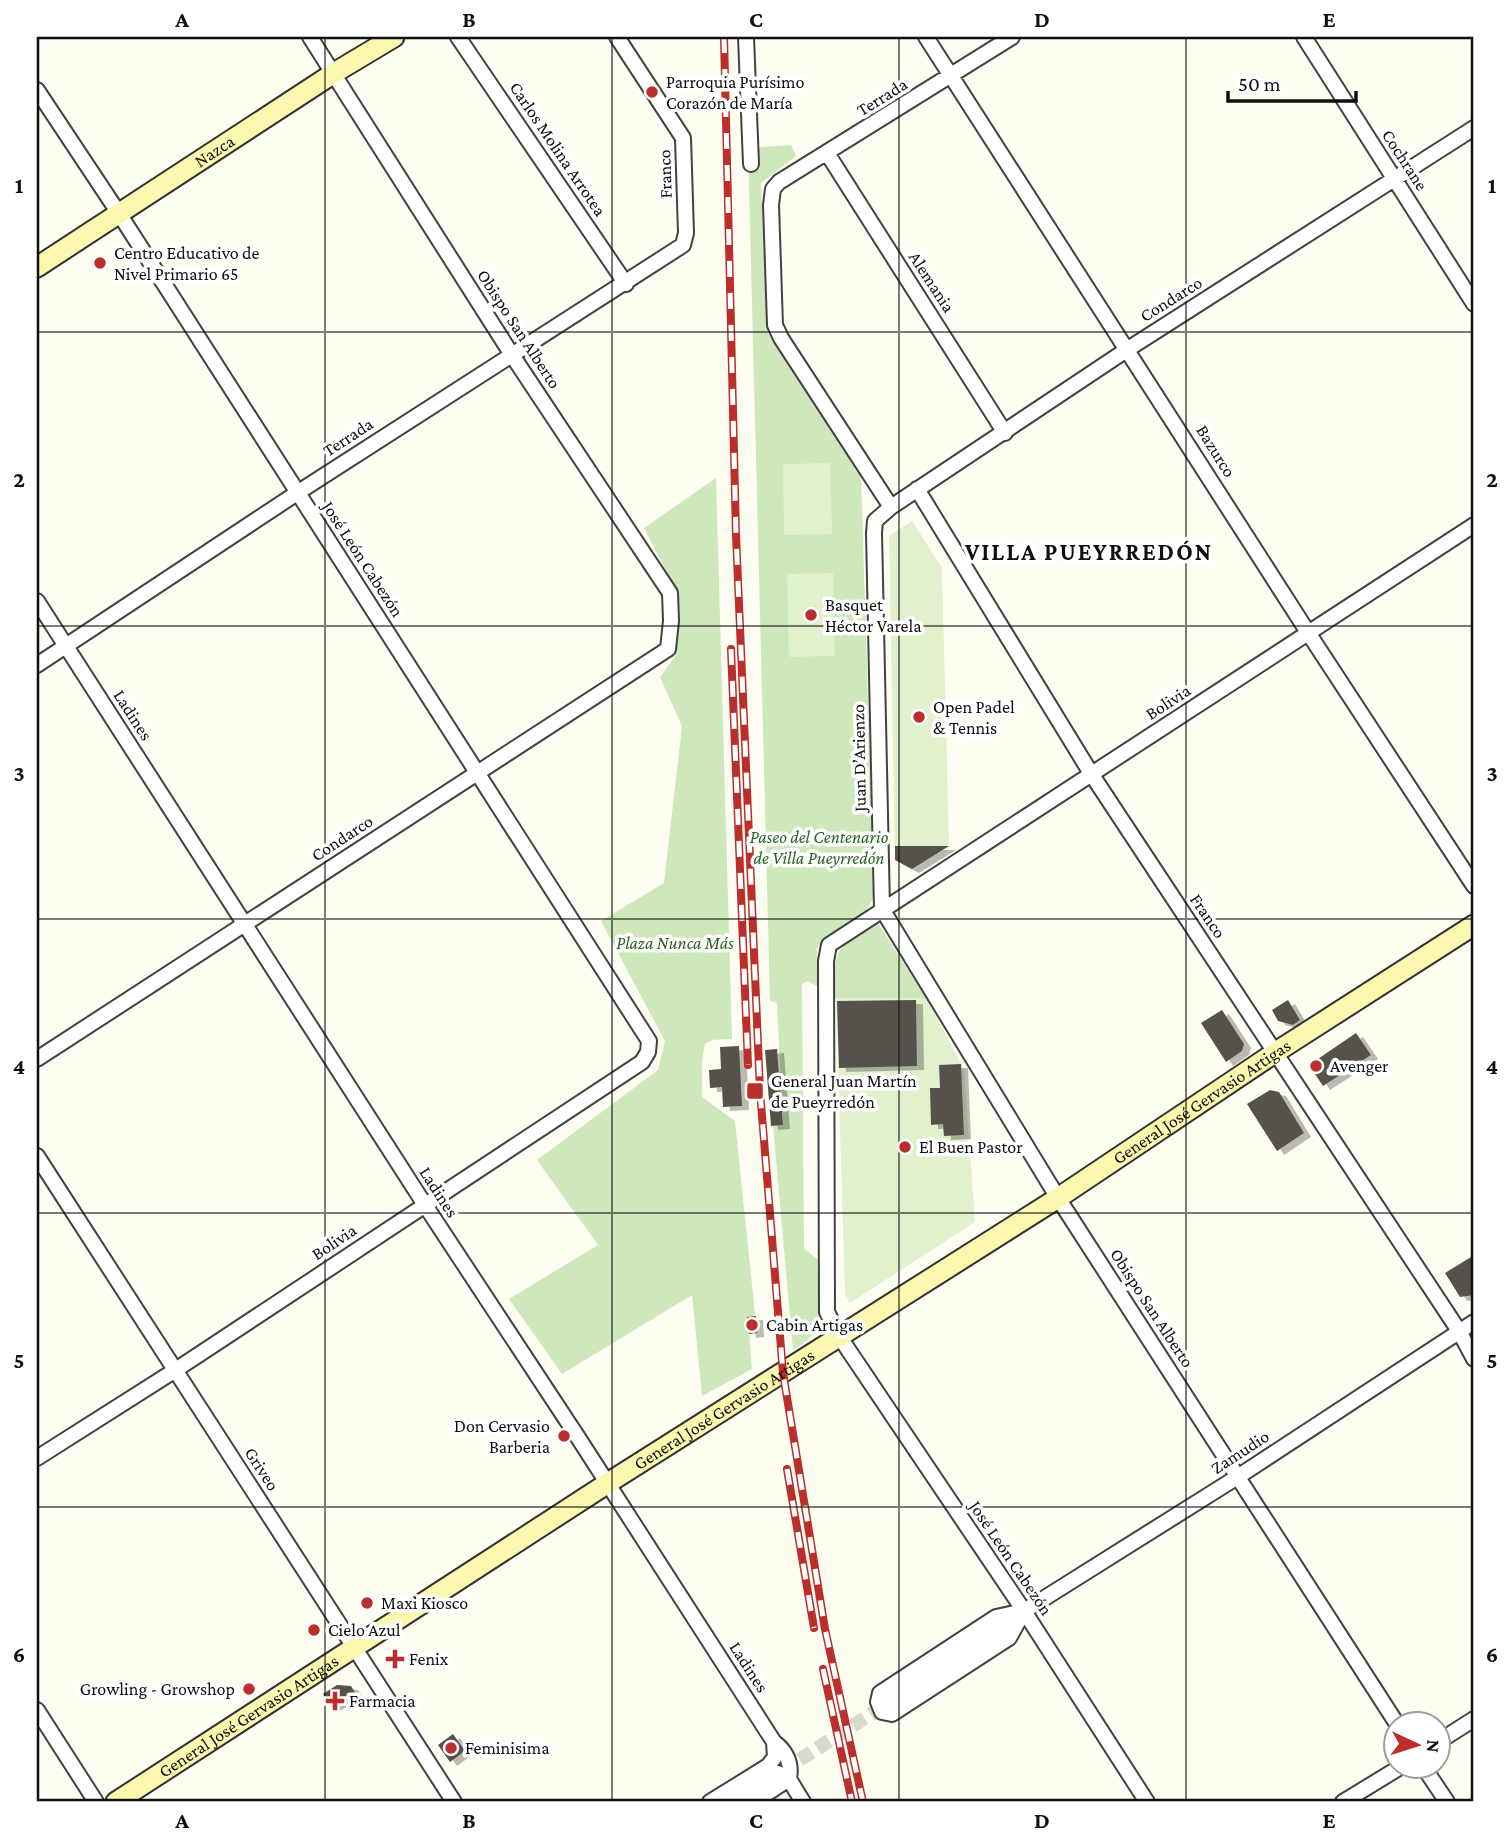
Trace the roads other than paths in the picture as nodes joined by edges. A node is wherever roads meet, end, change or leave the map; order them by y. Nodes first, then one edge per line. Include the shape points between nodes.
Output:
1 (310, 37) edge
2 (394, 37) edge
3 (458, 37) edge
4 (617, 37) edge
5 (746, 37) edge
6 (926, 37) edge
7 (1012, 37) edge
8 (1304, 37) edge
9 (334, 73) junction
10 (951, 76) junction
11 (37, 90) edge
12 (1474, 128) edge
13 (827, 153) junction
14 (751, 164) dead end
15 (1395, 180) junction
16 (120, 215) junction
17 (683, 245) joint
18 (37, 267) edge
19 (625, 284) junction
20 (1474, 304) edge
21 (1128, 349) junction
22 (512, 355) junction
23 (1005, 433) junction
24 (917, 489) junction
25 (297, 493) junction
26 (891, 507) junction
27 (1474, 525) edge
28 (37, 601) edge
29 (1309, 634) junction
30 (66, 646) junction
31 (668, 649) joint
32 (37, 665) edge
33 (478, 771) junction
34 (1092, 775) junction
35 (1474, 886) edge
36 (882, 909) junction
37 (245, 924) junction
38 (1474, 925) edge
39 (648, 1052) joint
40 (1276, 1052) junction
41 (37, 1059) edge
42 (37, 1156) edge
43 (1058, 1198) junction
44 (425, 1205) junction
45 (1474, 1322) edge
46 (1459, 1332) junction
47 (839, 1336) junction
48 (1474, 1359) edge
49 (174, 1371) junction
50 (37, 1458) edge
51 (1239, 1476) junction
52 (608, 1483) junction
53 (1024, 1611) junction
54 (355, 1648) junction
55 (890, 1702) tunnel mouth
56 (37, 1710) edge
57 (1388, 1710) edge
58 (1474, 1719) edge
59 (1452, 1733) edge
60 (774, 1742) junction
61 (784, 1776) junction
62 (1382, 1778) edge
63 (1432, 1780) edge
64 (96, 1802) edge
65 (116, 1802) edge
66 (454, 1802) edge
67 (710, 1802) edge
68 (733, 1802) edge
69 (754, 1802) edge
70 (803, 1802) edge
71 (1147, 1802) edge
72 (1343, 1802) edge
73 (1447, 1802) edge

1 - 9 street, Obispo San Alberto
2 - 9 street, Nazca
3 - 19 street, Carlos Molina Arrotea
4 - 17 street, Franco via 683,138
5 - 14 street
6 - 10 street, Bazurco
7 - 10 street, Terrada
8 - 15 street, Cochrane
9 - 16 street, Nazca
9 - 22 street, Obispo San Alberto
10 - 13 street, Terrada
10 - 21 street, Bazurco
11 - 16 street, José León Cabezón
12 - 15 street, Condarco
13 - 23 street, Alemania
13 - 26 street, Terrada via 773,189 775,325
15 - 20 street, Cochrane
15 - 21 street, Condarco
16 - 18 street, Nazca
16 - 25 street, José León Cabezón
17 - 19 street, Terrada
19 - 22 street, Terrada
21 - 23 street, Condarco
21 - 29 street, Bazurco
22 - 25 street, Terrada
22 - 31 street, Obispo San Alberto via 670,593
23 - 24 street, Condarco
24 - 26 street, Condarco
24 - 34 street, Franco
25 - 30 street, Terrada
25 - 33 street, José León Cabezón
26 - 36 street, Juan D’Arienzo via 875,521 874,533
27 - 29 street, Bolivia
28 - 30 street, Ladines
29 - 34 street, Bolivia
29 - 35 street, Bazurco
30 - 32 street, Terrada
30 - 37 street, Ladines
31 - 33 street, Condarco
33 - 37 street, Condarco
33 - 39 street, José León Cabezón via 649,1041
34 - 36 street, Bolivia
34 - 40 street, Franco
36 - 43 street, Obispo San Alberto
36 - 47 street via 829,945 826,961 827,1312
37 - 41 street, Condarco
37 - 44 street, Ladines
38 - 40 street, General José Gervasio Artigas
39 - 44 street, Bolivia via 642,1062
40 - 43 street, General José Gervasio Artigas
40 - 46 street, Franco
42 - 49 street, Griveo
43 - 47 street, General José Gervasio Artigas
43 - 51 street, Obispo San Alberto
44 - 49 street, Bolivia
44 - 52 street, Ladines
45 - 46 street, Zamudio
46 - 48 street, Franco
46 - 51 street, Zamudio
47 - 52 street, General José Gervasio Artigas
47 - 53 street, José León Cabezón
49 - 50 street, Bolivia
49 - 54 street, Griveo
51 - 53 street, Zamudio
51 - 57 street, Obispo San Alberto
52 - 54 street, General José Gervasio Artigas
52 - 60 street, Ladines
53 - 53 street, Zamudio via 1009,1638 892,1714 881,1712 880,1693 996,1617
53 - 55 street, Zamudio
53 - 71 street, José León Cabezón
54 - 65 street, General José Gervasio Artigas
54 - 66 street, Griveo
56 - 64 street
58 - 59 street
60 - 61 street, Ladines via 786,1751 791,1769
60 - 67 street via 775,1757 768,1766
61 - 68 street
61 - 69 street
61 - 70 street, Ladines
62 - 72 street
63 - 73 street

